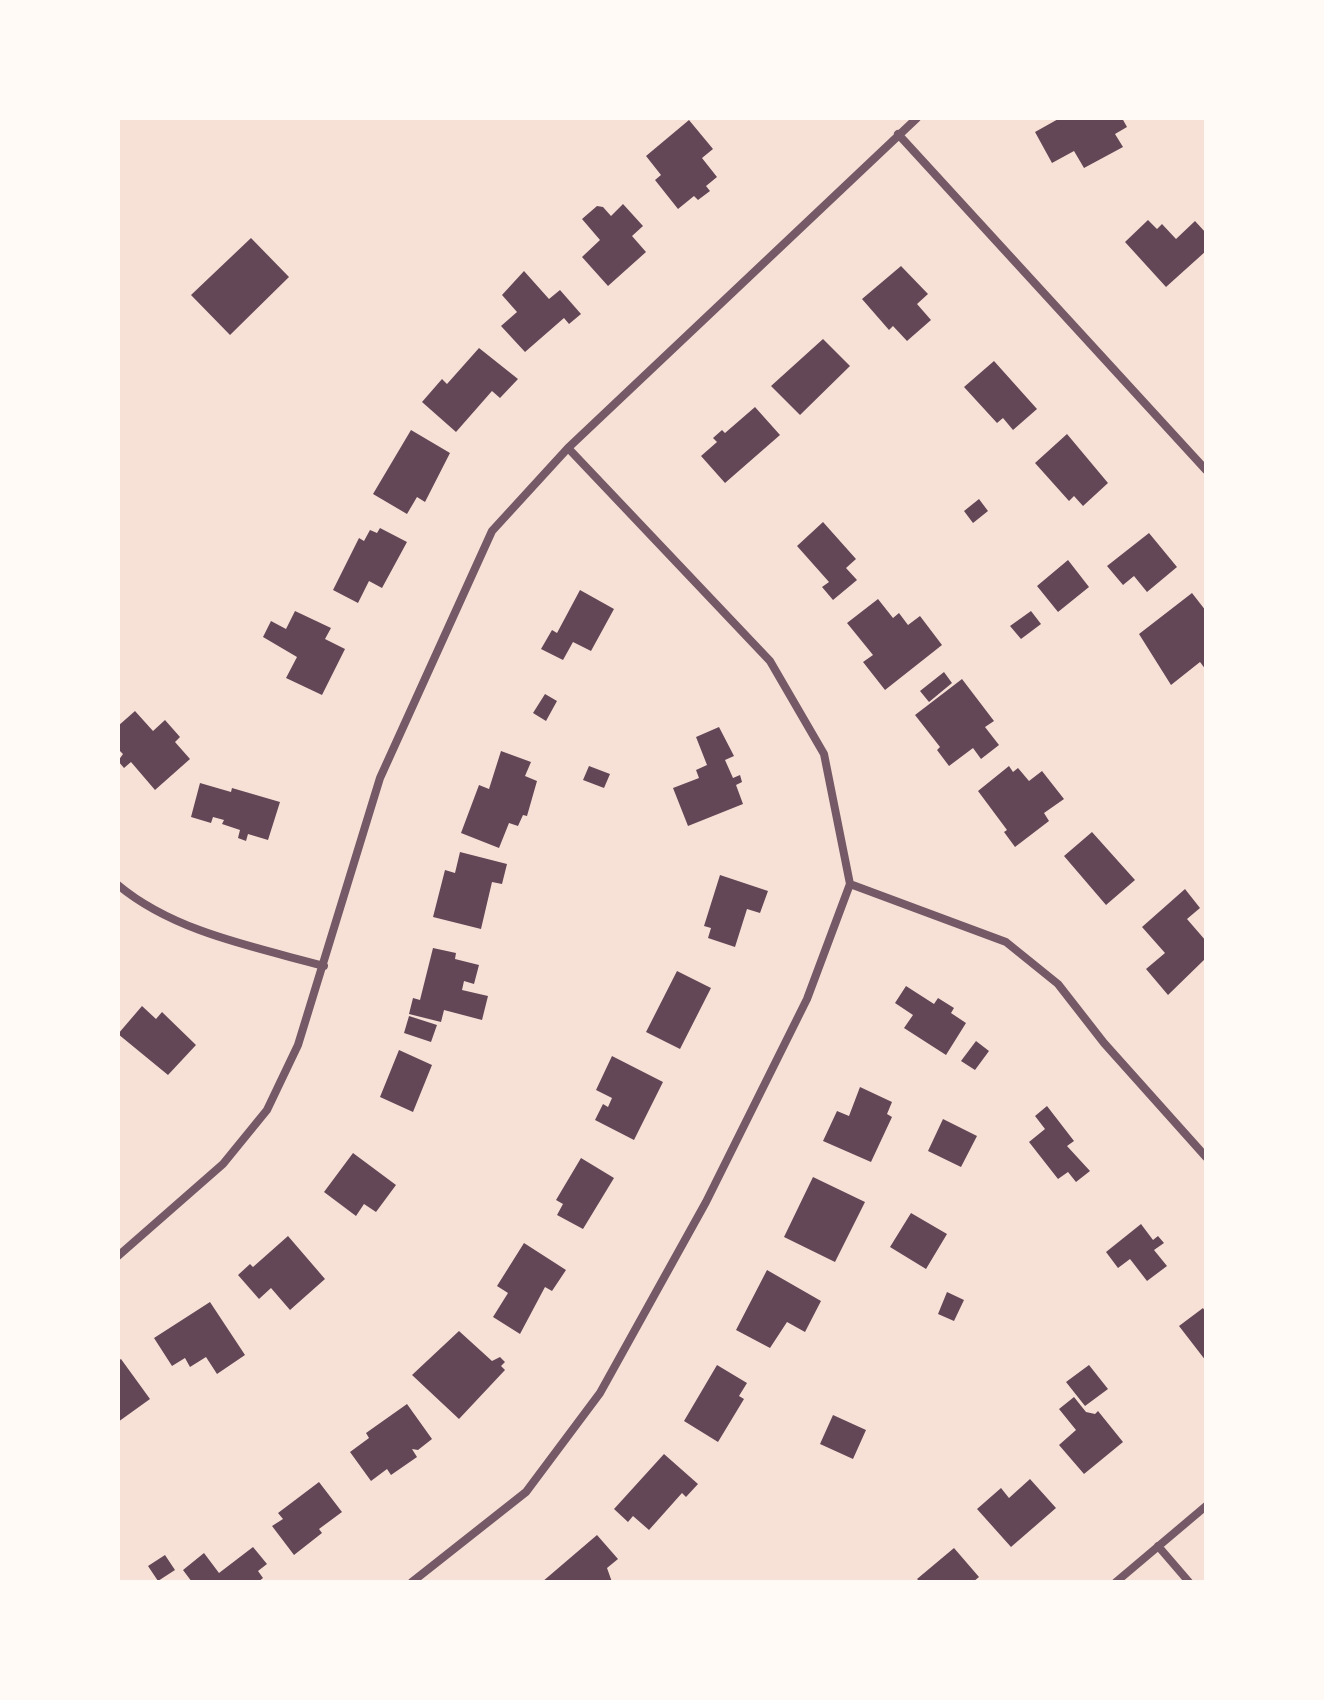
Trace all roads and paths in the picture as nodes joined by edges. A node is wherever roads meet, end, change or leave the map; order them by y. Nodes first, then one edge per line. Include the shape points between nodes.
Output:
1 (917, 118) edge
2 (898, 134) junction
3 (568, 448) junction
4 (1206, 470) edge
5 (850, 884) junction
6 (118, 885) edge
7 (324, 966) junction
8 (1206, 1157) edge
9 (118, 1256) edge
10 (1206, 1506) edge
11 (1158, 1546) junction
12 (412, 1582) edge
13 (1116, 1582) edge
14 (1189, 1582) edge

1 - 2 street
2 - 3 street
2 - 4 street
3 - 5 street via 770,661 824,754
3 - 7 street via 492,531 380,778
5 - 8 street via 1006,942 1058,984
5 - 12 street via 807,999 706,1202 600,1393 526,1492
6 - 7 street via 134,898 220,938
7 - 9 street via 298,1045 267,1110 223,1164
10 - 11 street
11 - 13 street
11 - 14 street

